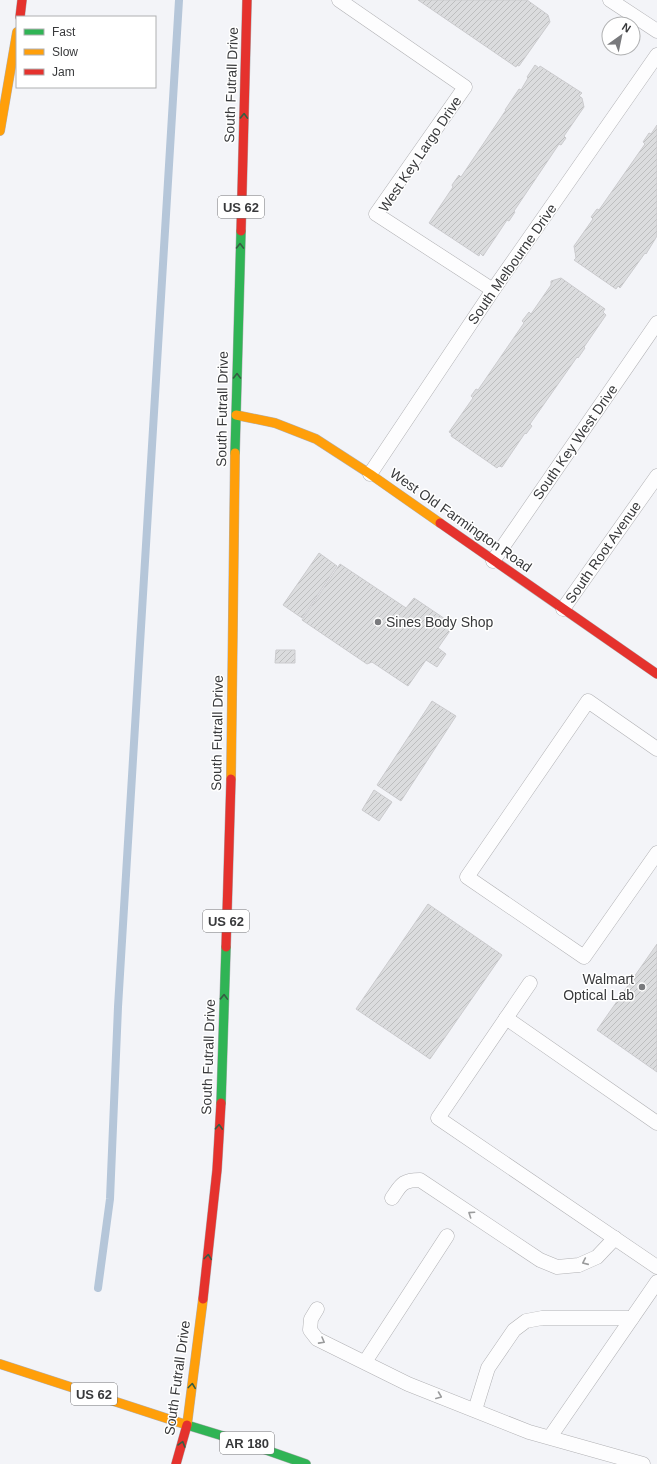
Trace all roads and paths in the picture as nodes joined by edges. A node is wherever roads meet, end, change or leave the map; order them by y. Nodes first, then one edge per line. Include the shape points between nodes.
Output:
1 (22, 0) edge
2 (247, 0) edge
3 (339, 0) edge
4 (610, 0) edge
5 (20, 16) edge
6 (657, 31) edge
7 (16, 38) edge
8 (657, 55) edge
9 (0, 131) edge
10 (494, 290) junction
11 (657, 323) edge
12 (236, 415) junction
13 (370, 474) junction
14 (657, 476) edge
15 (493, 561) junction
16 (563, 609) junction
17 (657, 674) edge
18 (657, 748) edge
19 (657, 853) edge
20 (530, 983) dead end
21 (506, 1018) junction
22 (657, 1123) edge
23 (392, 1198) dead end
24 (447, 1236) dead end
25 (615, 1238) junction
26 (657, 1267) edge
27 (657, 1282) edge
28 (317, 1309) dead end
29 (632, 1318) junction
30 (365, 1362) junction
31 (0, 1364) edge
32 (475, 1410) junction
33 (187, 1425) junction
34 (550, 1437) junction
35 (620, 1461) edge
36 (176, 1464) edge
37 (306, 1464) edge
38 (643, 1464) edge

1 - 5 main road
12 -> 2 main road, South Futrall Drive / US 62
3 - 10 lane, West Key Largo Drive via 466,87 376,214
4 - 6 lane
7 - 9 main road
8 - 10 lane, South Melbourne Drive
10 - 13 lane, South Melbourne Drive
11 - 15 lane, South Key West Drive
12 - 13 main road, West Old Farmington Road via 276,423 316,439
33 -> 12 main road, South Futrall Drive / US 62 via 215,1186 222,1086 231,760
13 - 15 main road, West Old Farmington Road
14 - 16 lane, South Root Avenue
15 - 16 main road, West Old Farmington Road
16 - 17 main road, West Old Farmington Road
18 - 19 lane via 588,701 467,877 584,957
20 - 21 lane
21 - 22 lane
21 - 25 lane via 438,1118
25 -> 23 lane via 598,1257 579,1265 556,1267 540,1260 420,1180 409,1180 401,1185
24 - 30 lane
25 - 26 lane
27 - 29 lane
28 -> 30 lane via 311,1319 310,1330 317,1339
29 - 32 lane via 542,1318 526,1321 514,1330 488,1368
29 - 34 lane
30 -> 32 lane via 408,1384
31 - 33 main road, US 62
32 - 34 lane via 529,1432
36 -> 33 main road, South Futrall Drive
33 - 37 main road, AR 180
34 - 35 lane
35 - 38 lane

